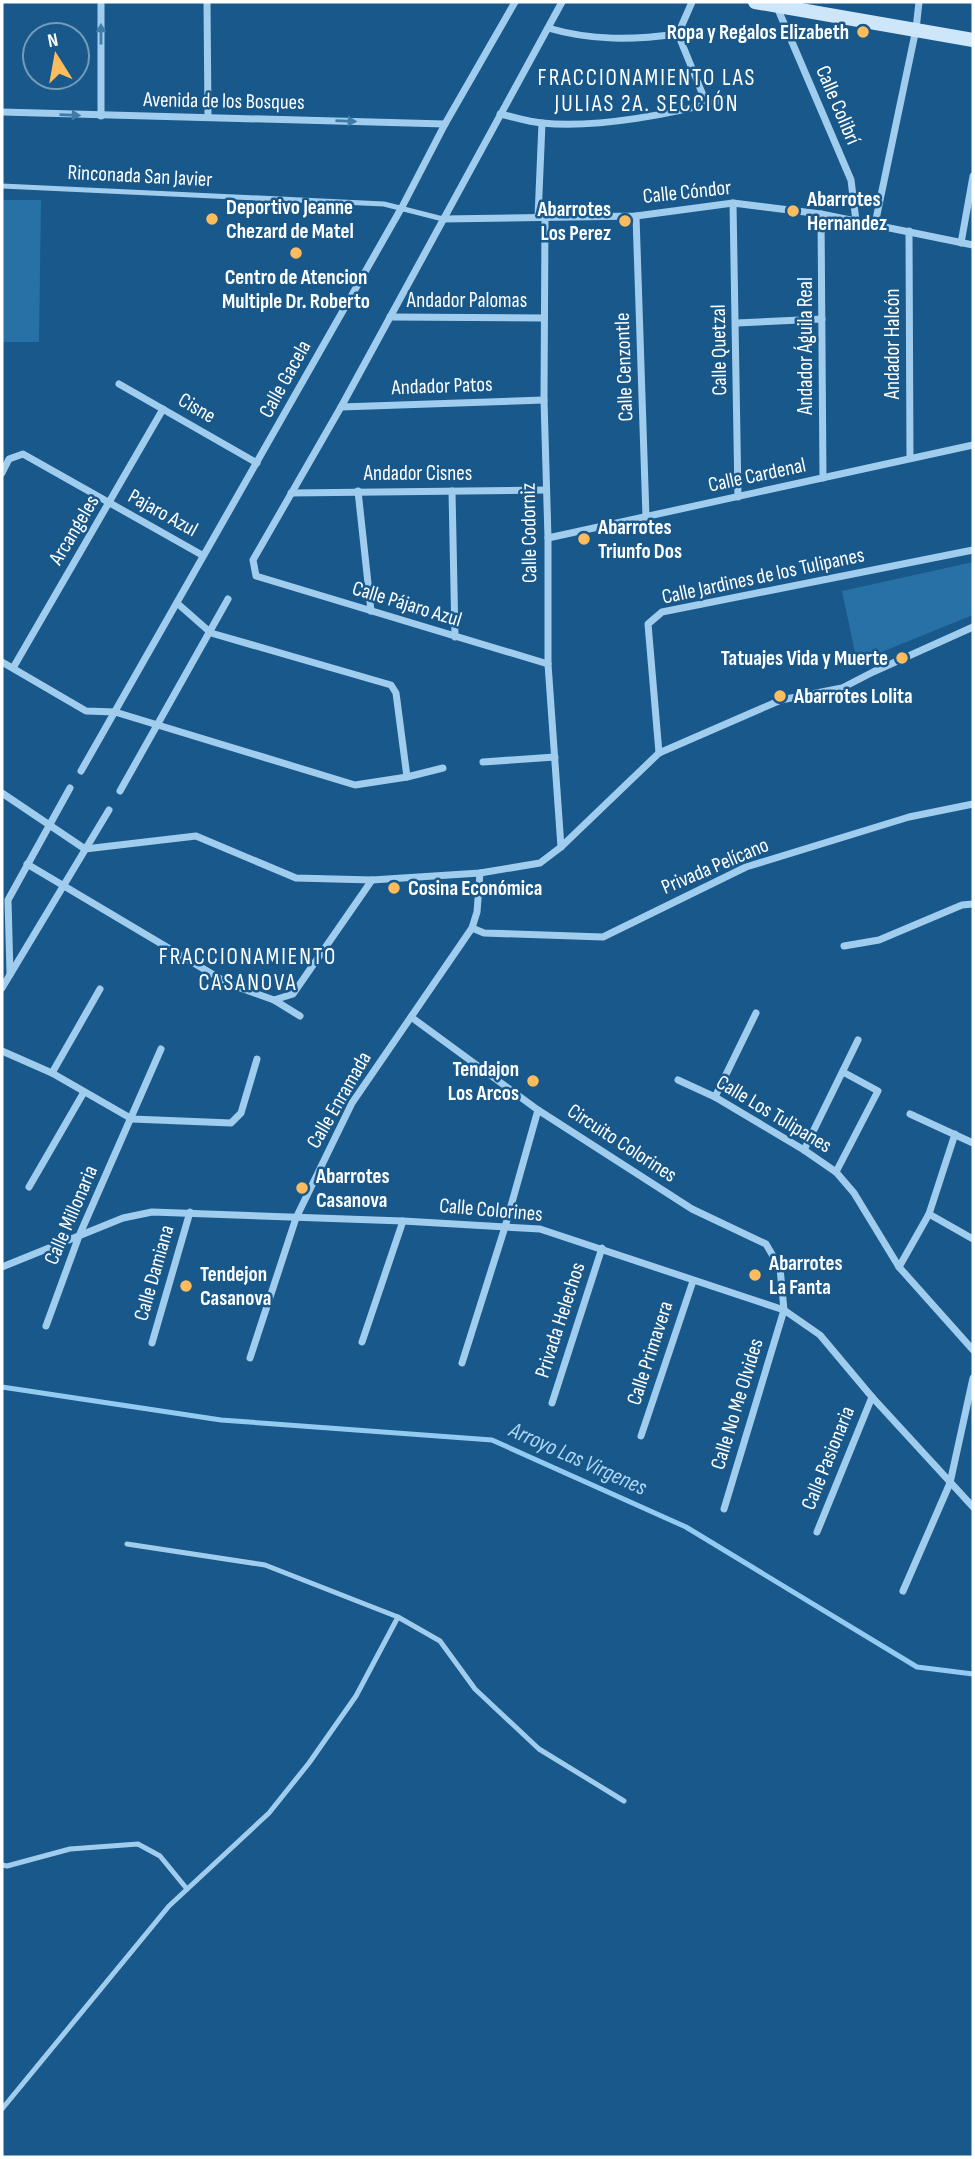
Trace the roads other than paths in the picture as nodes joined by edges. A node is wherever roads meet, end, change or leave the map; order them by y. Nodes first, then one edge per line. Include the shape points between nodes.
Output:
1 (101, 2) edge
2 (207, 2) edge
3 (515, 2) edge
4 (562, 2) edge
5 (692, 2) edge
6 (755, 2) edge
7 (919, 2) edge
8 (776, 6) junction
9 (819, 6) edge
10 (548, 28) junction
11 (916, 29) junction
12 (678, 34) junction
13 (973, 40) edge
14 (730, 98) dead end
15 (707, 105) junction
16 (2, 113) edge
17 (500, 114) junction
18 (101, 116) junction
19 (208, 117) junction
20 (542, 123) junction
21 (445, 124) junction
22 (973, 176) edge
23 (2, 186) edge
24 (733, 203) junction
25 (401, 207) junction
26 (821, 214) junction
27 (636, 216) junction
28 (542, 217) junction
29 (443, 219) junction
30 (856, 220) junction
31 (875, 225) junction
32 (909, 231) junction
33 (961, 243) junction
34 (973, 245) edge
35 (390, 317) junction
36 (544, 318) junction
37 (822, 319) junction
38 (737, 323) junction
39 (119, 383) dead end
40 (544, 400) junction
41 (341, 407) junction
42 (163, 409) junction
43 (973, 444) edge
44 (910, 458) junction
45 (257, 463) junction
46 (2, 473) edge
47 (824, 478) junction
48 (546, 490) junction
49 (358, 491) junction
50 (452, 491) junction
51 (291, 493) junction
52 (738, 497) junction
53 (110, 503) junction
54 (646, 517) junction
55 (548, 538) junction
56 (973, 550) edge
57 (202, 555) junction
58 (228, 599) dead end
59 (177, 604) junction
60 (371, 611) junction
61 (973, 627) edge
62 (211, 633) junction
63 (455, 637) junction
64 (2, 662) edge
65 (548, 664) junction
66 (13, 668) junction
67 (115, 712) junction
68 (158, 726) junction
69 (659, 753) junction
70 (555, 757) junction
71 (483, 762) dead end
72 (443, 768) dead end
73 (81, 771) dead end
74 (407, 777) junction
75 (70, 788) dead end
76 (120, 792) dead end
77 (2, 793) edge
78 (973, 804) edge
79 (109, 810) dead end
80 (48, 824) junction
81 (561, 847) junction
82 (85, 849) junction
83 (27, 864) junction
84 (480, 873) junction
85 (372, 880) junction
86 (64, 887) junction
87 (973, 904) edge
88 (472, 928) junction
89 (845, 946) dead end
90 (10, 974) junction
91 (2, 988) edge
92 (100, 989) dead end
93 (274, 1000) junction
94 (757, 1013) dead end
95 (300, 1016) dead end
96 (411, 1017) junction
97 (858, 1040) dead end
98 (161, 1049) dead end
99 (2, 1051) edge
100 (257, 1059) dead end
101 (843, 1072) junction
102 (52, 1073) junction
103 (678, 1080) dead end
104 (83, 1091) junction
105 (715, 1097) junction
106 (538, 1110) junction
107 (910, 1114) dead end
108 (132, 1119) junction
109 (955, 1134) junction
110 (973, 1143) edge
111 (804, 1150) junction
112 (836, 1172) junction
113 (29, 1187) dead end
114 (190, 1212) junction
115 (929, 1214) junction
116 (296, 1218) junction
117 (403, 1221) junction
118 (505, 1227) junction
119 (79, 1236) junction
120 (973, 1239) edge
121 (602, 1248) junction
122 (2, 1266) edge
123 (899, 1267) junction
124 (693, 1280) junction
125 (784, 1310) junction
126 (46, 1326) dead end
127 (362, 1342) dead end
128 (152, 1343) dead end
129 (973, 1350) edge
130 (250, 1358) dead end
131 (462, 1363) dead end
132 (973, 1378) edge
133 (872, 1397) junction
134 (552, 1402) dead end
135 (641, 1436) dead end
136 (950, 1483) junction
137 (973, 1507) edge
138 (724, 1509) dead end
139 (817, 1532) dead end
140 (127, 1544) dead end
141 (903, 1591) dead end
142 (398, 1618) junction
143 (624, 1801) dead end
144 (2, 1865) edge
145 (187, 1889) junction
146 (2, 2109) edge

18 -> 1 street
2 - 19 street
3 - 21 street, Calle Gacela
4 - 10 street
5 - 12 street
6 - 8 street
7 - 11 street
8 - 9 street
8 - 30 street, Calle Colibrí via 851,180
9 - 11 street
10 - 12 street via 575,36 635,40
10 - 17 street
11 - 13 street
11 - 31 street
12 - 15 street
14 - 15 street
15 - 20 street via 593,124
16 -> 18 street, Avenida de los Bosques
17 - 20 street
17 - 29 street
18 - 19 street, Avenida de los Bosques
19 -> 21 street, Avenida de los Bosques
20 - 28 street, Calle Codorniz
21 - 25 street, Calle Gacela
22 - 33 street
23 - 25 lane, Rinconada San Javier
24 - 26 street, Calle Cóndor
24 - 27 street, Calle Cóndor
24 - 38 street, Calle Quetzal
25 - 29 lane, Rinconada San Javier
25 - 45 street, Calle Gacela
26 - 30 street, Calle Cóndor
26 - 37 street, Andador Águila Real
27 - 28 street, Calle Cóndor
27 - 54 street, Calle Cenzontle
28 - 29 street, Calle Cóndor
28 - 36 street, Calle Codorniz
29 - 35 street
30 - 31 street, Calle Cóndor
31 - 32 street, Calle Cóndor
32 - 33 street, Calle Cóndor
32 - 44 street, Andador Halcón
33 - 34 street, Calle Cóndor
35 - 36 street, Andador Palomas
35 - 41 street
36 - 40 street, Calle Codorniz
37 - 38 street
37 - 47 street, Andador Águila Real
38 - 52 street, Calle Quetzal
39 - 42 street, Cisne
40 - 41 street, Andador Patos
40 - 48 street, Calle Codorniz
41 - 51 street
42 - 45 street, Cisne
42 - 53 street, Arcangeles
43 - 44 street, Calle Cardenal
44 - 47 street, Calle Cardenal
45 - 57 street, Calle Gacela
46 - 53 street, Pajaro Azul via 9,459 23,454
47 - 52 street, Calle Cardenal
48 - 50 street, Andador Cisnes
48 - 55 street, Calle Codorniz
49 - 50 street, Andador Cisnes
49 - 51 street, Andador Cisnes
49 - 60 street
50 - 63 street
51 - 60 street, Calle Pájaro Azul via 253,561 256,576
52 - 54 street, Calle Cardenal
53 - 57 street, Pajaro Azul
53 - 66 street, Arcangeles
54 - 55 street, Calle Cardenal
55 - 65 street, Calle Codorniz
56 - 69 street, Calle Jardines de los Tulipanes via 662,612 648,624
57 - 59 street, Calle Gacela
58 - 62 street
59 - 62 street
59 - 67 street, Calle Gacela
60 - 63 street, Calle Pájaro Azul
61 - 69 street via 842,688 781,700
62 - 68 street
62 - 74 street via 391,685 396,693
63 - 65 street, Calle Pájaro Azul
64 - 66 street
65 - 70 street, Calle Codorniz
66 - 67 street via 86,711
67 - 68 street
67 - 73 street, Calle Gacela
68 - 74 street via 355,785
68 - 76 street
69 - 81 street
70 - 71 street
70 - 81 street, Calle Codorniz
72 - 74 street
75 - 80 street
77 - 80 street
78 - 88 street, Privada Pelícano via 909,817 746,867 603,937 484,933
79 - 82 street
80 - 82 street
80 - 83 street
81 - 84 street via 540,863
82 - 85 street via 196,836 296,878
82 - 86 street
83 - 86 street
83 - 90 street via 8,900
84 - 85 street
84 - 88 street, Calle Enramada
85 - 93 street via 293,994
86 - 90 street
86 - 93 street via 229,984
87 - 89 street via 879,940
88 - 96 street, Calle Enramada
90 - 91 street
92 - 102 street
93 - 95 street
94 - 105 street
96 - 106 street, Circuito Colorines
96 - 116 street, Calle Enramada via 352,1103
97 - 101 street
98 - 108 street, Calle Millonaria
99 - 102 street
100 - 108 street via 241,1113 231,1123
101 - 111 street
101 - 112 street via 878,1090
102 - 104 street
103 - 105 street, Calle Los Tulipanes
104 - 108 street
104 - 113 street
105 - 111 street, Calle Los Tulipanes
106 - 118 street
106 - 125 street, Circuito Colorines via 692,1209 766,1244 780,1268
107 - 109 street
108 - 119 street, Calle Millonaria
109 - 110 street
109 - 115 street
111 - 112 street, Calle Los Tulipanes
112 - 123 street, Calle Los Tulipanes
114 - 116 street, Calle Colorines
114 - 119 street, Calle Colorines via 123,1218
114 - 128 street, Calle Damiana
115 - 120 street
115 - 123 street
116 - 117 street, Calle Colorines
116 - 130 street, Calle Enramada
117 - 118 street, Calle Colorines
117 - 127 street
118 - 121 street, Calle Colorines via 540,1229
118 - 131 street
119 - 122 street, Calle Colorines
119 - 126 street, Calle Millonaria
121 - 124 street, Calle Colorines
121 - 134 street, Privada Helechos
123 - 129 street, Calle Los Tulipanes
124 - 125 street, Calle Colorines
124 - 135 street, Calle Primavera
125 - 133 street, Calle Colorines via 820,1335
125 - 138 street, Calle No Me Olvides
132 - 136 street
133 - 136 street, Calle Colorines
133 - 139 street, Calle Pasionaria
136 - 137 street, Calle Colorines
136 - 141 street
140 - 142 lane via 265,1565
142 - 143 lane via 440,1641 475,1689 539,1749
142 - 145 lane via 356,1696 309,1763 270,1813
144 - 145 lane via 70,1849 138,1844 160,1856
145 - 146 lane

